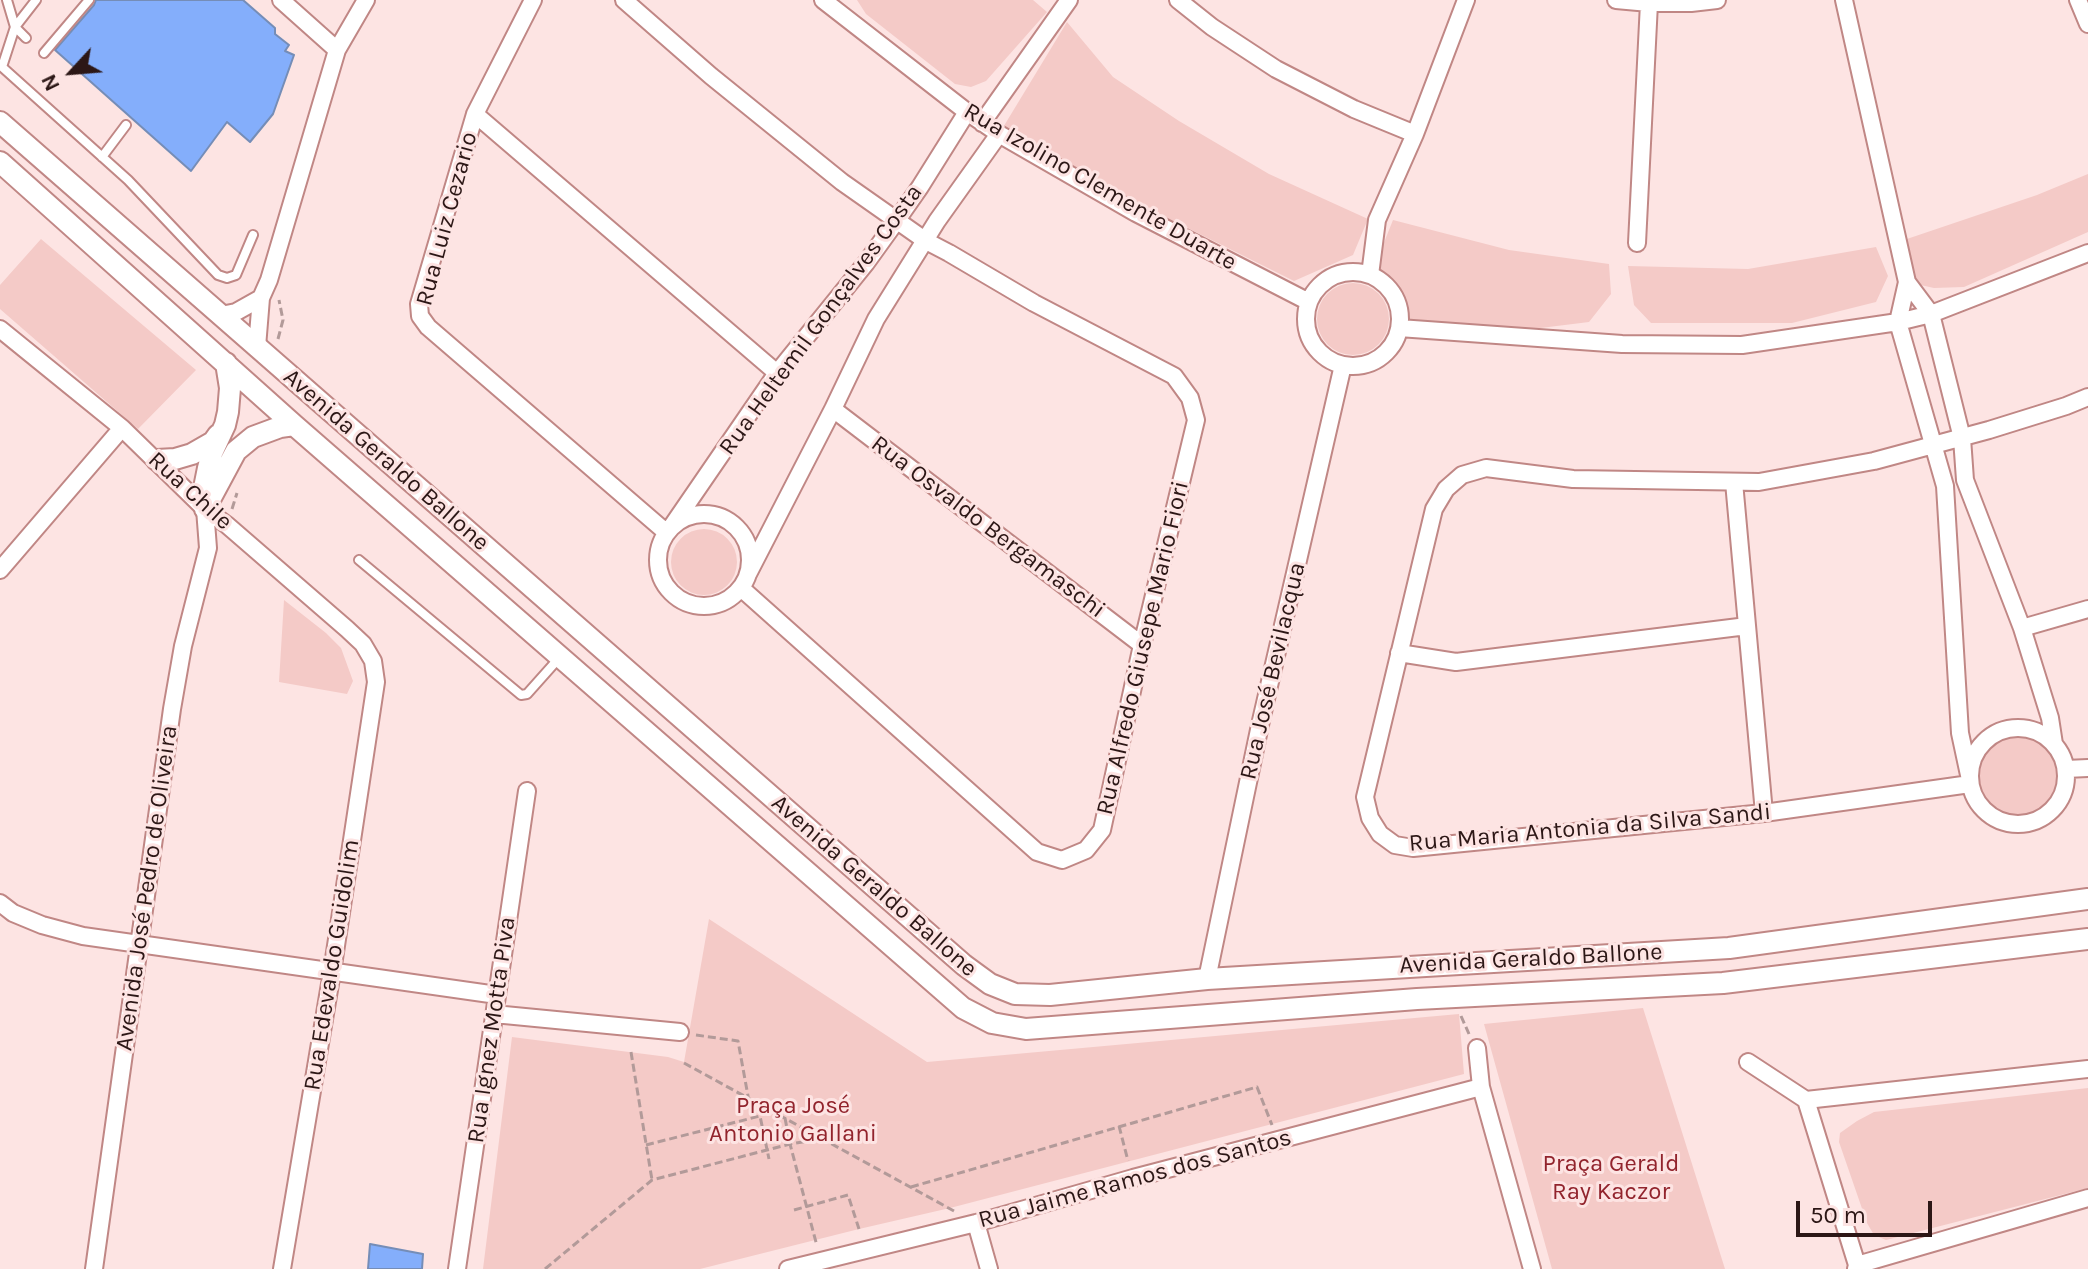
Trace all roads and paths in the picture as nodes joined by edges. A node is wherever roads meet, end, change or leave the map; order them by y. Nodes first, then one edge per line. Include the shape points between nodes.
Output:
1 (7, 0) edge
2 (36, 0) edge
3 (89, 0) edge
4 (281, 0) edge
5 (366, 0) edge
6 (533, 0) edge
7 (624, 0) edge
8 (823, 0) edge
9 (1069, 0) edge
10 (1178, 0) edge
11 (1466, 0) edge
12 (1616, 0) edge
13 (1717, 0) edge
14 (1844, 0) edge
15 (2078, 0) edge
16 (1649, 3) junction
17 (2088, 24) edge
18 (15, 27) junction
19 (26, 38) dead end
20 (337, 50) junction
21 (44, 53) dead end
22 (967, 112) junction
23 (475, 114) junction
24 (0, 122) edge
25 (982, 123) junction
26 (126, 125) dead end
27 (999, 134) junction
28 (1415, 134) junction
29 (102, 157) junction
30 (0, 162) edge
31 (897, 220) junction
32 (253, 235) dead end
33 (926, 241) junction
34 (1637, 243) dead end
35 (2088, 253) edge
36 (1370, 275) junction
37 (1907, 282) junction
38 (261, 298) junction
39 (1309, 302) junction
40 (1931, 314) junction
41 (221, 315) junction
42 (1898, 322) junction
43 (1399, 328) junction
44 (0, 329) edge
45 (257, 347) junction
46 (226, 363) junction
47 (1343, 365) junction
48 (777, 373) junction
49 (2088, 397) edge
50 (833, 409) junction
51 (225, 425) junction
52 (294, 425) junction
53 (122, 428) junction
54 (1962, 438) junction
55 (1934, 445) junction
56 (157, 460) junction
57 (1734, 482) junction
58 (205, 509) junction
59 (670, 530) junction
60 (359, 560) dead end
61 (0, 570) edge
62 (745, 581) junction
63 (2088, 609) edge
64 (1747, 626) junction
65 (2022, 628) junction
66 (1142, 645) junction
67 (1399, 653) junction
68 (561, 657) junction
69 (373, 661) joint
70 (2054, 744) junction
71 (2088, 768) edge
72 (2066, 769) junction
73 (1969, 779) junction
74 (527, 791) dead end
75 (1764, 813) junction
76 (2088, 899) edge
77 (0, 903) edge
78 (2088, 939) edge
79 (138, 945) junction
80 (332, 972) junction
81 (1207, 979) junction
82 (497, 995) junction
83 (1457, 998) junction
84 (494, 1014) junction
85 (680, 1032) joint
86 (1477, 1048) joint
87 (631, 1052) dead end
88 (1748, 1062) dead end
89 (684, 1063) dead end
90 (2088, 1069) edge
91 (1481, 1087) junction
92 (748, 1098) junction
93 (1806, 1100) junction
94 (752, 1118) junction
95 (785, 1118) junction
96 (1119, 1126) junction
97 (822, 1138) junction
98 (1279, 1140) junction
99 (790, 1144) junction
100 (646, 1145) junction
101 (767, 1150) junction
102 (769, 1159) dead end
103 (1133, 1178) junction
104 (652, 1180) junction
105 (911, 1187) junction
106 (2088, 1198) edge
107 (806, 1207) junction
108 (794, 1210) dead end
109 (976, 1223) junction
110 (859, 1229) dead end
111 (821, 1261) junction
112 (1856, 1267) edge
113 (94, 1269) edge
114 (282, 1269) edge
115 (457, 1269) edge
116 (545, 1269) edge
117 (788, 1269) edge
118 (989, 1269) edge
119 (1532, 1269) edge

1 - 18 lane
2 - 18 lane
3 - 21 lane
4 - 20 street
5 - 20 street
6 - 23 street, Rua Luiz Cezario
7 - 31 street via 842,182
8 - 22 street, Rua Izolino Clemente Duarte
9 - 25 street
10 - 28 street via 1276,69
11 - 28 street
12 - 16 street
13 - 16 street
14 - 37 street
15 - 17 street
16 - 34 street
18 - 19 lane
18 - 29 lane via 2,67
20 - 38 street
22 - 25 street, Rua Izolino Clemente Duarte
22 - 31 street, Rua Heltemil Gonçalves Costa
23 - 48 street
23 - 59 street, Rua Luiz Cezario via 419,304 420,316
24 - 41 street, Avenida Geraldo Ballone
25 - 27 street, Rua Izolino Clemente Duarte
26 - 29 lane
27 - 33 street, Rua Heltemil Gonçalves Costa
27 - 39 street, Rua Izolino Clemente Duarte via 1136,213
28 - 36 street via 1377,220
29 - 32 lane via 218,275 236,275
30 - 46 street, Avenida Geraldo Ballone
31 - 33 street
31 - 48 street, Rua Heltemil Gonçalves Costa
33 - 50 street, Rua Heltemil Gonçalves Costa via 876,319
33 - 66 street, Rua Alfredo Giusepe Mario Fiori via 1174,376 1190,398 1196,420
35 - 40 street
36 - 39 street via 1341,273 1327,279
36 - 43 street via 1392,293
37 - 40 street
37 - 42 street
38 - 41 street
38 - 45 street
39 - 47 street via 1306,318 1316,348
40 - 42 street
40 - 54 street
41 - 45 street, Avenida Geraldo Ballone
42 - 43 street via 1742,345 1622,344
42 - 55 street
43 - 47 street via 1378,358
44 - 53 street, Rua Chile
45 - 81 street, Avenida Geraldo Ballone via 990,984 1015,994 1050,995
46 - 51 street via 230,400
46 - 52 street, Avenida Geraldo Ballone
47 - 81 street, Rua José Bevilacqua
48 - 59 street, Rua Heltemil Gonçalves Costa
49 - 54 street, Rua Maria Antonia da Silva Sandi
50 - 62 street, Rua Heltemil Gonçalves Costa
50 - 66 street, Rua Osvaldo Bergamaschi
51 - 56 street via 204,449
51 - 58 street via 208,468
52 - 58 street via 253,437 236,451
52 - 68 street, Avenida Geraldo Ballone
53 - 56 street, Rua Chile
53 - 61 street
54 - 55 street, Rua Maria Antonia da Silva Sandi
54 - 65 street via 1965,480
55 - 57 street, Rua Maria Antonia da Silva Sandi via 1816,472
55 - 73 street via 1945,486 1960,733
56 - 58 street, Rua Chile
57 - 64 street
57 - 67 street, Rua Maria Antonia da Silva Sandi via 1573,479 1486,468 1462,475 1434,509
58 - 69 street, Rua Chile via 347,629
58 - 79 street, Avenida José Pedro de Oliveira via 208,548 183,646
59 - 62 street via 699,514 728,521 747,544
59 - 62 street via 658,563 670,592 683,602 715,605 729,599
60 - 68 lane via 521,695
62 - 66 street, Rua Alfredo Giusepe Mario Fiori via 1037,852 1062,860 1086,850 1102,830
63 - 65 street
64 - 67 street via 1456,662
64 - 75 street
65 - 70 street
67 - 75 street, Rua Maria Antonia da Silva Sandi via 1365,797 1380,834 1395,845 1413,848
68 - 83 street, Avenida Geraldo Ballone via 963,1008 992,1023 1026,1029
69 - 80 street, Rua Edevaldo Guidolim via 376,682
70 - 72 street
70 - 73 street via 2039,732 2001,730 1984,740 1973,756
71 - 72 street
72 - 73 street via 2061,799 2040,820 2025,825 1995,820 1974,798
73 - 75 street, Rua Maria Antonia da Silva Sandi
74 - 82 street, Rua Ignez Motta Piva
76 - 81 street, Avenida Geraldo Ballone via 1729,948
77 - 79 street via 42,925
78 - 83 street, Avenida Geraldo Ballone via 1723,983
79 - 80 street
79 - 113 street, Avenida José Pedro de Oliveira
80 - 82 street
80 - 114 street, Rua Edevaldo Guidolim
82 - 84 street, Rua Ignez Motta Piva
83 - 86 path
84 - 85 street
84 - 115 street, Rua Ignez Motta Piva
85 - 92 path via 738,1041
86 - 91 street
87 - 100 path
88 - 93 street
89 - 92 path
90 - 93 street
91 - 98 street, Rua Jaime Ramos dos Santos
91 - 119 street
92 - 94 path
92 - 95 path
93 - 112 street
94 - 100 path
94 - 101 path via 760,1116
95 - 97 path
95 - 99 path
96 - 98 path via 1257,1087
96 - 103 path
96 - 105 path
97 - 99 path
97 - 105 path
98 - 103 street, Rua Jaime Ramos dos Santos
99 - 101 path
99 - 107 path
100 - 104 path
101 - 102 path
101 - 104 path
103 - 109 street, Rua Jaime Ramos dos Santos
104 - 116 path
105 - 109 path
106 - 112 street
107 - 108 path
107 - 110 path via 848,1195
107 - 111 path
109 - 111 street, Rua Jaime Ramos dos Santos
109 - 118 street
111 - 117 street, Rua Jaime Ramos dos Santos

